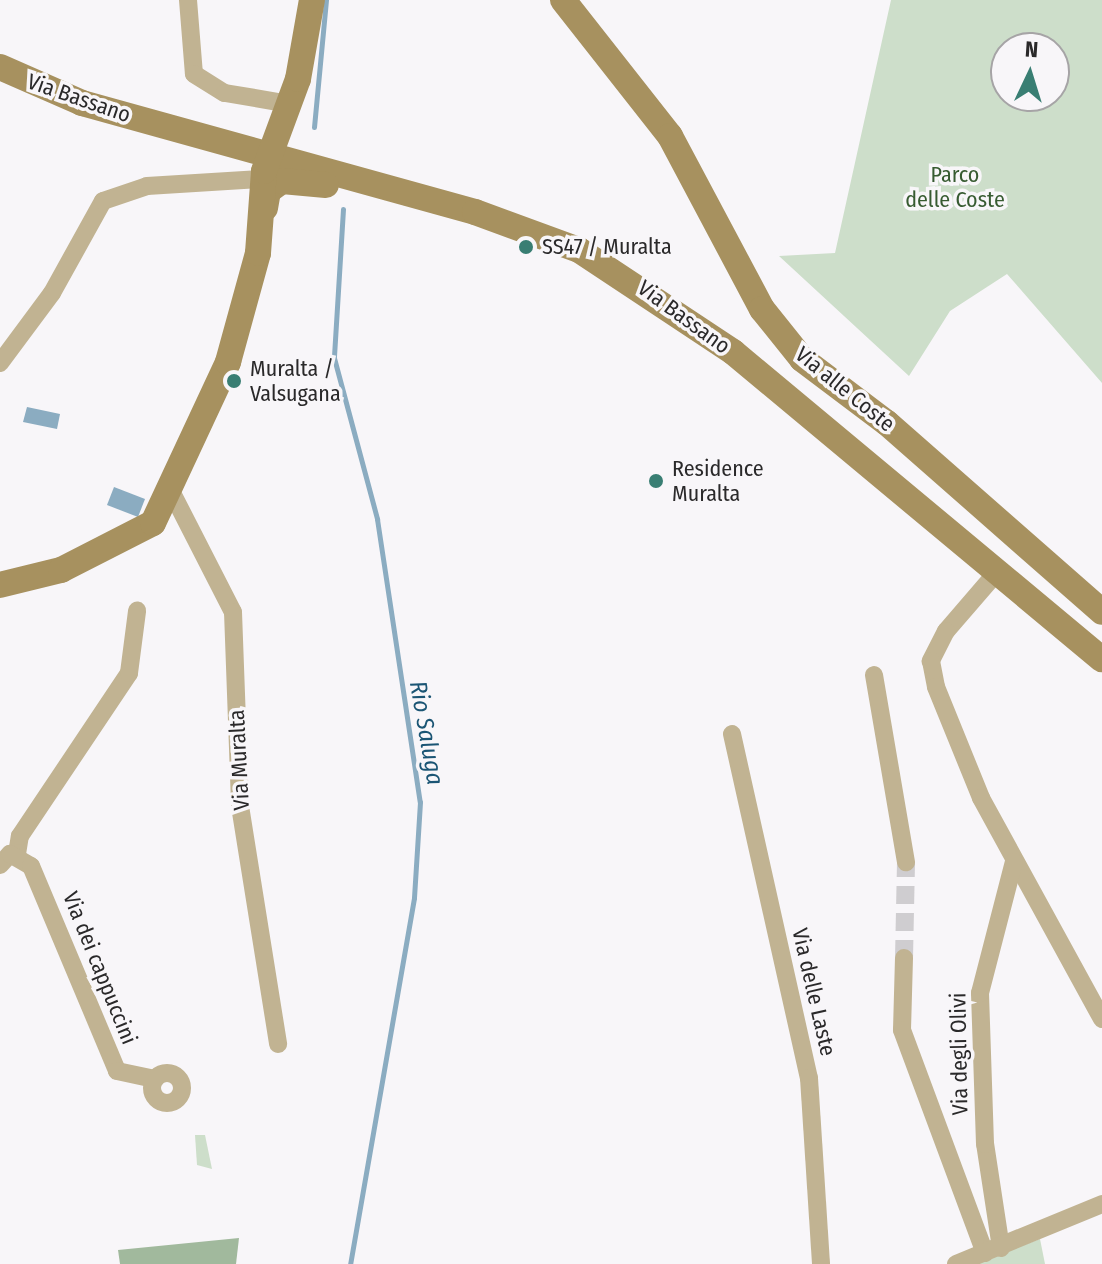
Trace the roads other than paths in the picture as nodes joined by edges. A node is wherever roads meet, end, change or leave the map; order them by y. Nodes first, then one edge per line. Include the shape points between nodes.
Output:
1 (188, 0) edge
2 (312, 0) edge
3 (563, 0) edge
4 (0, 67) edge
5 (290, 104) junction
6 (266, 166) junction
7 (418, 195) junction
8 (262, 220) junction
9 (0, 363) edge
10 (170, 489) junction
11 (997, 572) junction
12 (0, 585) edge
13 (137, 611) dead end
14 (1102, 612) edge
15 (1102, 659) edge
16 (874, 675) dead end
17 (732, 734) dead end
18 (17, 854) junction
19 (906, 862) tunnel mouth
20 (1014, 862) junction
21 (0, 865) edge
22 (904, 958) tunnel mouth
23 (1102, 1019) edge
24 (278, 1044) dead end
25 (155, 1079) dead end
26 (1102, 1204) edge
27 (993, 1250) junction
28 (821, 1264) edge
29 (956, 1264) edge

1 - 5 street via 194,74 225,93
2 - 5 street
3 - 14 street, Via alle Coste via 670,136 762,309 802,359 887,423
4 - 6 street, Via Bassano via 82,103
5 - 6 street
6 - 7 street, Via Bassano
6 - 8 street
6 - 9 street via 147,186 103,201 52,293
7 - 8 street via 391,200 292,179 268,191
7 - 11 street, Via Bassano via 579,250 680,310
8 - 10 street via 219,386
10 - 12 street via 139,535 61,570
10 - 24 street, Via Muralta via 233,612 240,806
11 - 15 street, Via Bassano
11 - 20 street via 946,631 931,661 981,798
13 - 18 street via 129,673 20,836
16 - 19 street
17 - 28 street, Via delle Laste via 809,1078
18 - 21 street
18 - 25 street, Via dei cappuccini via 38,880 117,1071
20 - 23 street via 1057,928
20 - 27 street, Via degli Olivi via 980,993
22 - 27 street via 902,1030
26 - 27 street
27 - 29 street

